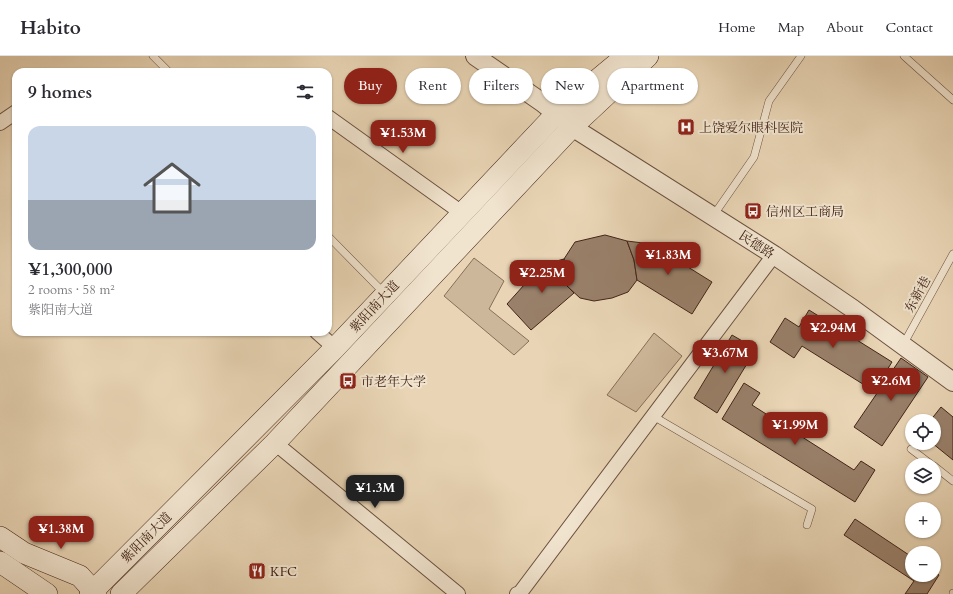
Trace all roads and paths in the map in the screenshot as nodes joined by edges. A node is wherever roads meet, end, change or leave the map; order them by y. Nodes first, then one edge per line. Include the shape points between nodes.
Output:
1 (153, 56) edge
2 (475, 56) edge
3 (626, 56) edge
4 (648, 56) edge
5 (801, 56) edge
6 (904, 56) edge
7 (165, 68) edge
8 (953, 100) edge
9 (556, 114) junction
10 (12, 115) edge
11 (332, 120) edge
12 (0, 123) edge
13 (572, 127) junction
14 (462, 213) junction
15 (713, 216) junction
16 (332, 240) edge
17 (953, 254) edge
18 (774, 255) junction
19 (385, 294) junction
20 (321, 336) edge
21 (902, 345) junction
22 (335, 348) junction
23 (953, 382) edge
24 (653, 416) junction
25 (275, 443) junction
26 (913, 450) edge
27 (923, 458) edge
28 (941, 472) edge
29 (953, 481) edge
30 (807, 525) dead end
31 (0, 537) edge
32 (0, 562) edge
33 (93, 593) edge
34 (47, 594) edge
35 (121, 594) edge
36 (458, 594) edge
37 (517, 594) edge

1 - 7 lane
2 - 9 street, 民德路
3 - 9 main road, 紫阳南大道
4 - 13 main road, 紫阳南大道
5 - 15 lane via 769,101 754,157
6 - 8 lane
9 - 13 street, 民德路
9 - 14 main road, 紫阳南大道
10 - 12 street
11 - 14 street
13 - 15 street, 民德路
13 - 25 main road, 紫阳南大道
14 - 19 main road, 紫阳南大道
15 - 18 street, 民德路
16 - 19 lane
17 - 21 lane, 东新巷
18 - 21 street, 民德路
18 - 24 street
19 - 22 main road, 紫阳南大道
20 - 22 street
21 - 23 street, 民德路
22 - 33 main road, 紫阳南大道
24 - 30 lane via 812,509
24 - 37 street
25 - 35 main road, 紫阳南大道
25 - 36 street
26 - 27 lane
28 - 29 lane
31 - 33 main road via 24,553 80,576
32 - 34 main road

